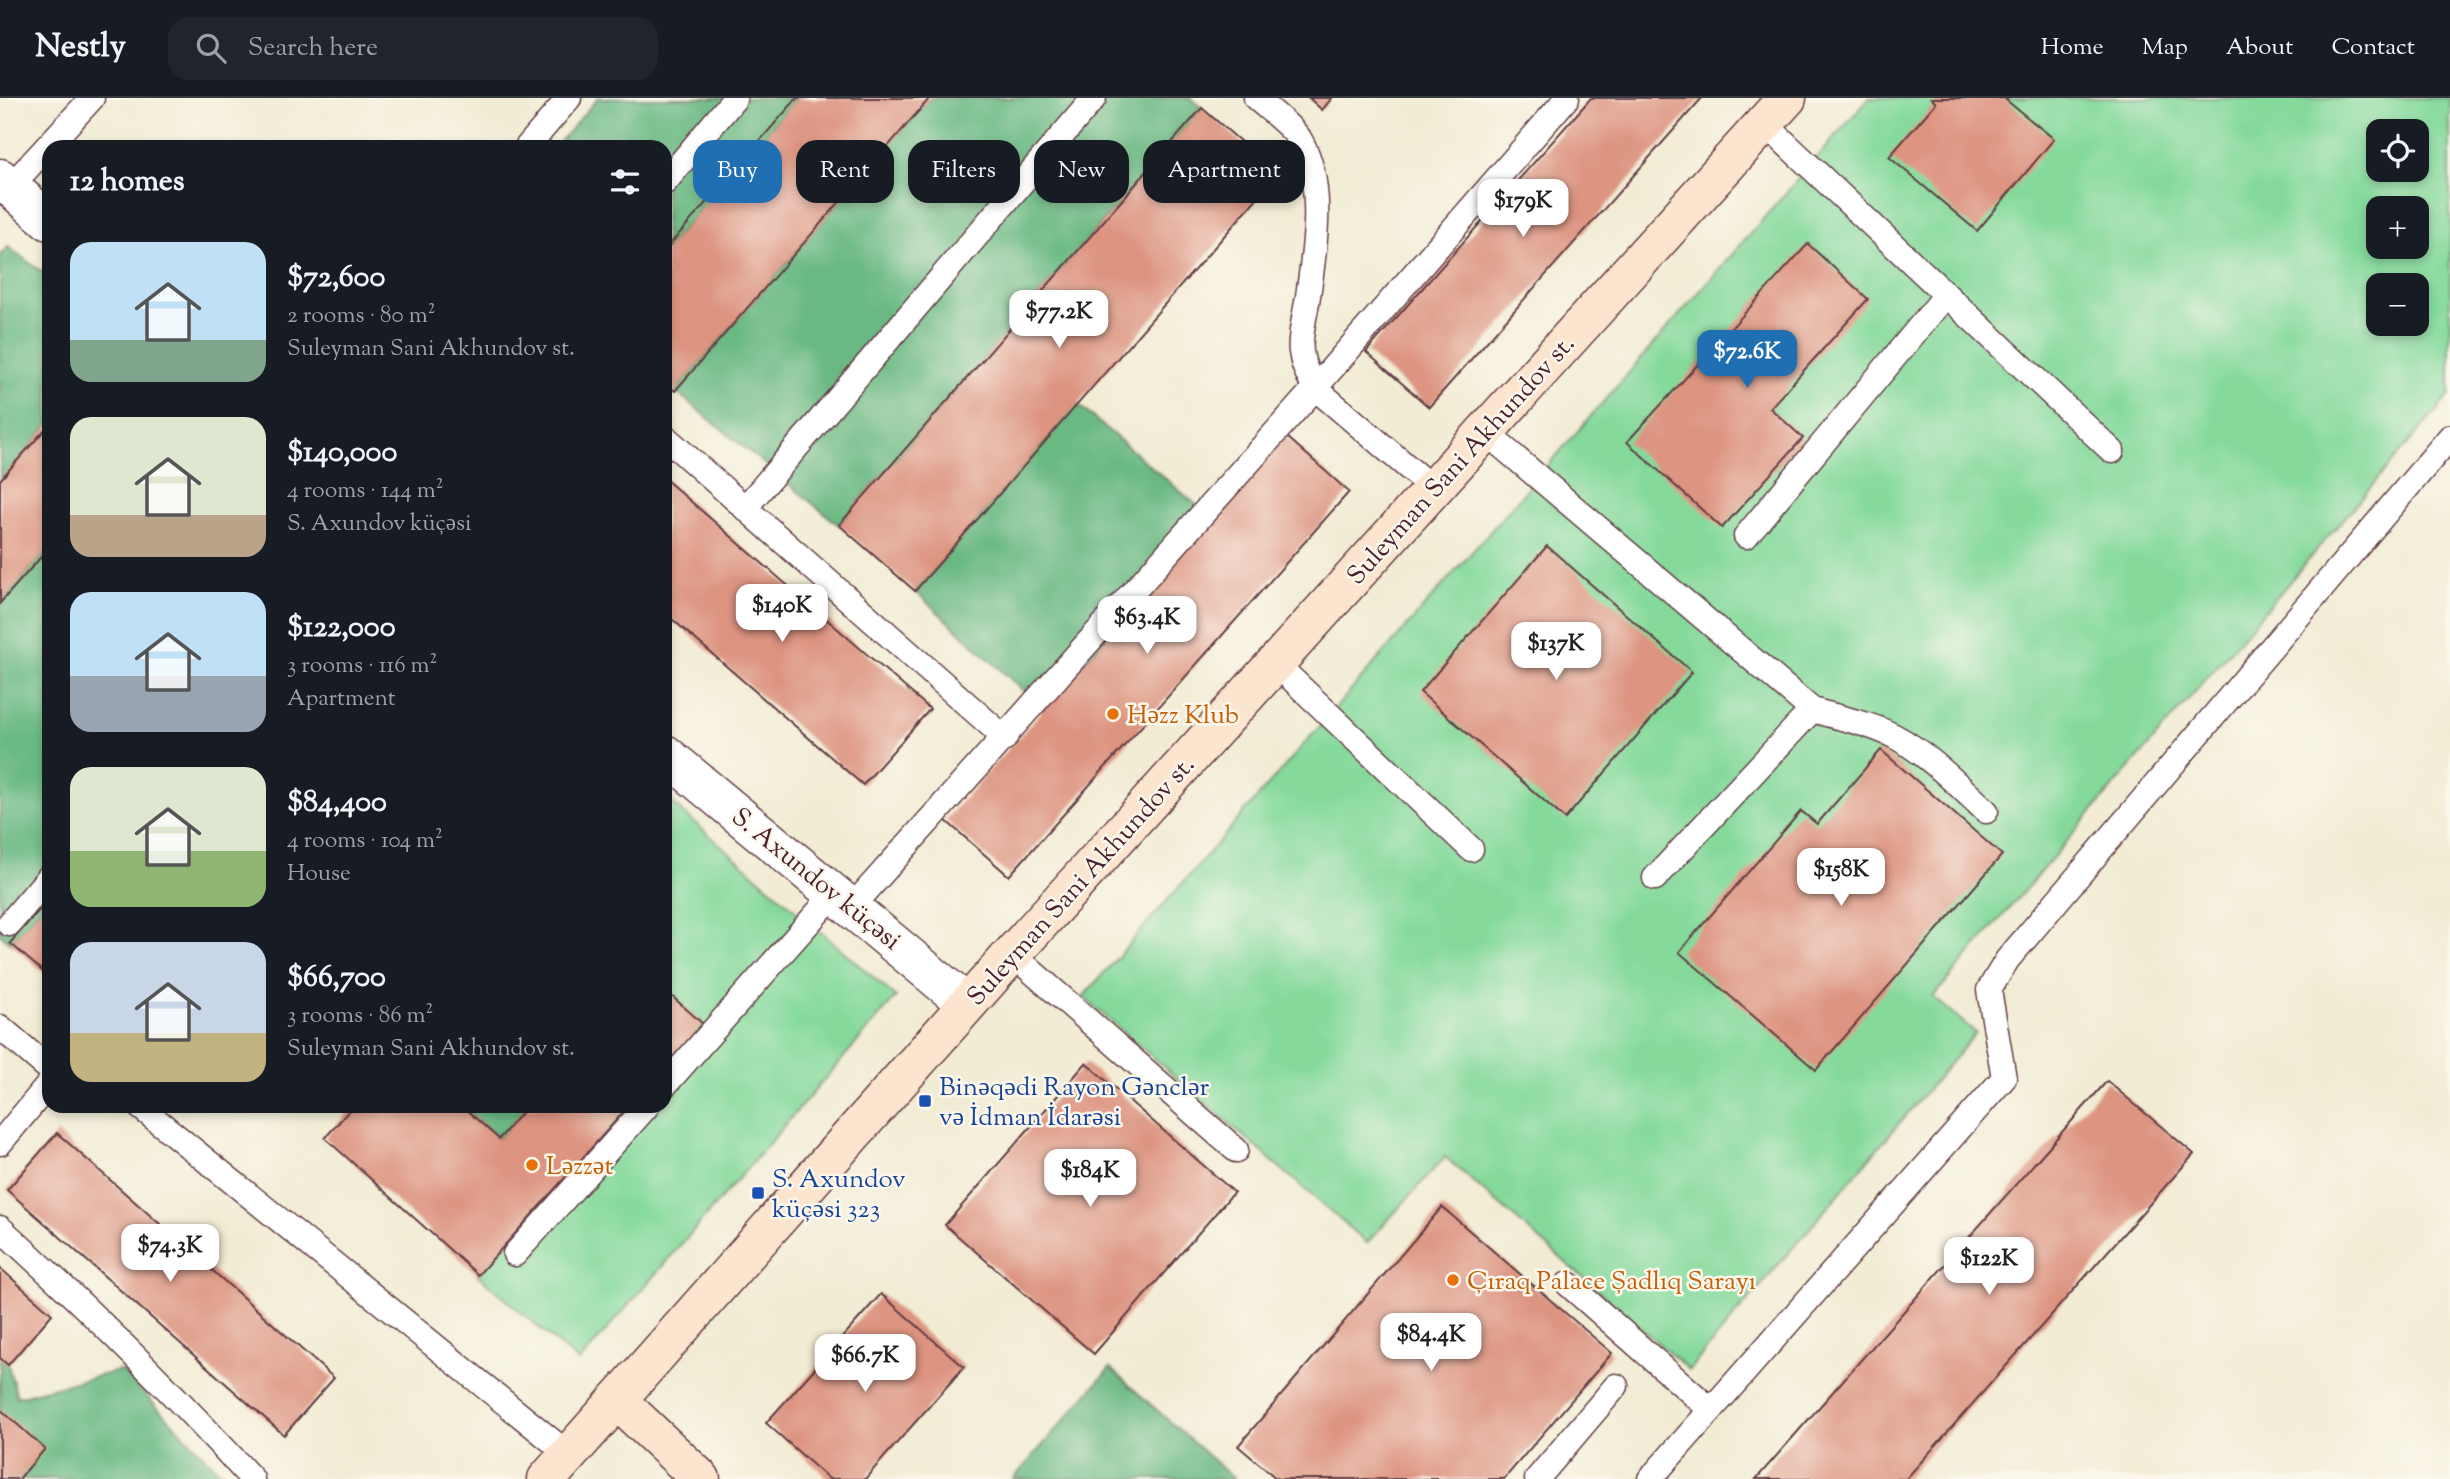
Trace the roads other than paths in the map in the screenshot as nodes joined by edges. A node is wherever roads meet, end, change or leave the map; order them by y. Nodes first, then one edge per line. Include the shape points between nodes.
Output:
1 (92, 98) edge
2 (569, 98) edge
3 (735, 98) edge
4 (1094, 98) edge
5 (1256, 98) edge
6 (1567, 98) edge
7 (1776, 111) edge
8 (48, 140) edge
9 (533, 140) edge
10 (42, 146) edge
11 (672, 174) edge
12 (5, 182) edge
13 (42, 215) edge
14 (1946, 295) junction
15 (1315, 388) junction
16 (1484, 431) junction
17 (2450, 437) edge
18 (672, 443) edge
19 (2112, 451) dead end
20 (1432, 488) junction
21 (744, 508) junction
22 (1746, 536) dead end
23 (1275, 663) junction
24 (1812, 710) junction
25 (1005, 738) junction
26 (672, 760) edge
27 (1986, 810) dead end
28 (1471, 849) dead end
29 (1655, 878) dead end
30 (42, 885) edge
31 (844, 900) junction
32 (9, 924) dead end
33 (1012, 954) junction
34 (967, 1004) junction
35 (0, 1027) edge
36 (42, 1063) edge
37 (672, 1078) edge
38 (42, 1092) edge
39 (147, 1113) edge
40 (640, 1113) edge
41 (0, 1143) edge
42 (1236, 1150) dead end
43 (0, 1228) edge
44 (515, 1254) dead end
45 (1569, 1284) dead end
46 (1616, 1386) dead end
47 (617, 1400) junction
48 (1711, 1410) junction
49 (558, 1467) edge
50 (252, 1479) edge
51 (701, 1479) edge
52 (1538, 1479) edge
53 (1650, 1479) edge

1 - 8 lane
2 - 9 lane
3 - 11 lane
4 - 21 lane
5 - 15 lane via 1298,137 1313,172 1317,213 1299,338 1304,369
6 - 15 lane
7 - 14 lane
7 - 16 street, Suleyman Sani Akhundov st.
10 - 12 lane
12 - 13 street
14 - 19 lane
14 - 22 lane
15 - 20 lane
15 - 25 lane
16 - 20 street, Suleyman Sani Akhundov st.
16 - 24 lane
17 - 48 lane via 2007,960 1989,990 2004,1078
18 - 21 lane
20 - 23 street, Suleyman Sani Akhundov st.
21 - 25 lane
23 - 28 lane
23 - 33 street, Suleyman Sani Akhundov st.
24 - 27 lane via 1869,725 1897,738
24 - 29 lane
25 - 31 lane
26 - 31 street, S. Axundov küçəsi
30 - 32 lane
31 - 34 street, S. Axundov küçəsi
31 - 37 lane
33 - 34 street, Suleyman Sani Akhundov st.
33 - 42 lane
34 - 47 street, Suleyman Sani Akhundov st.
35 - 36 lane
38 - 41 lane
39 - 49 lane
40 - 44 lane
43 - 50 lane via 184,1404
45 - 48 lane
46 - 52 lane
47 - 49 street, Suleyman Sani Akhundov st.
47 - 51 street
48 - 53 lane

